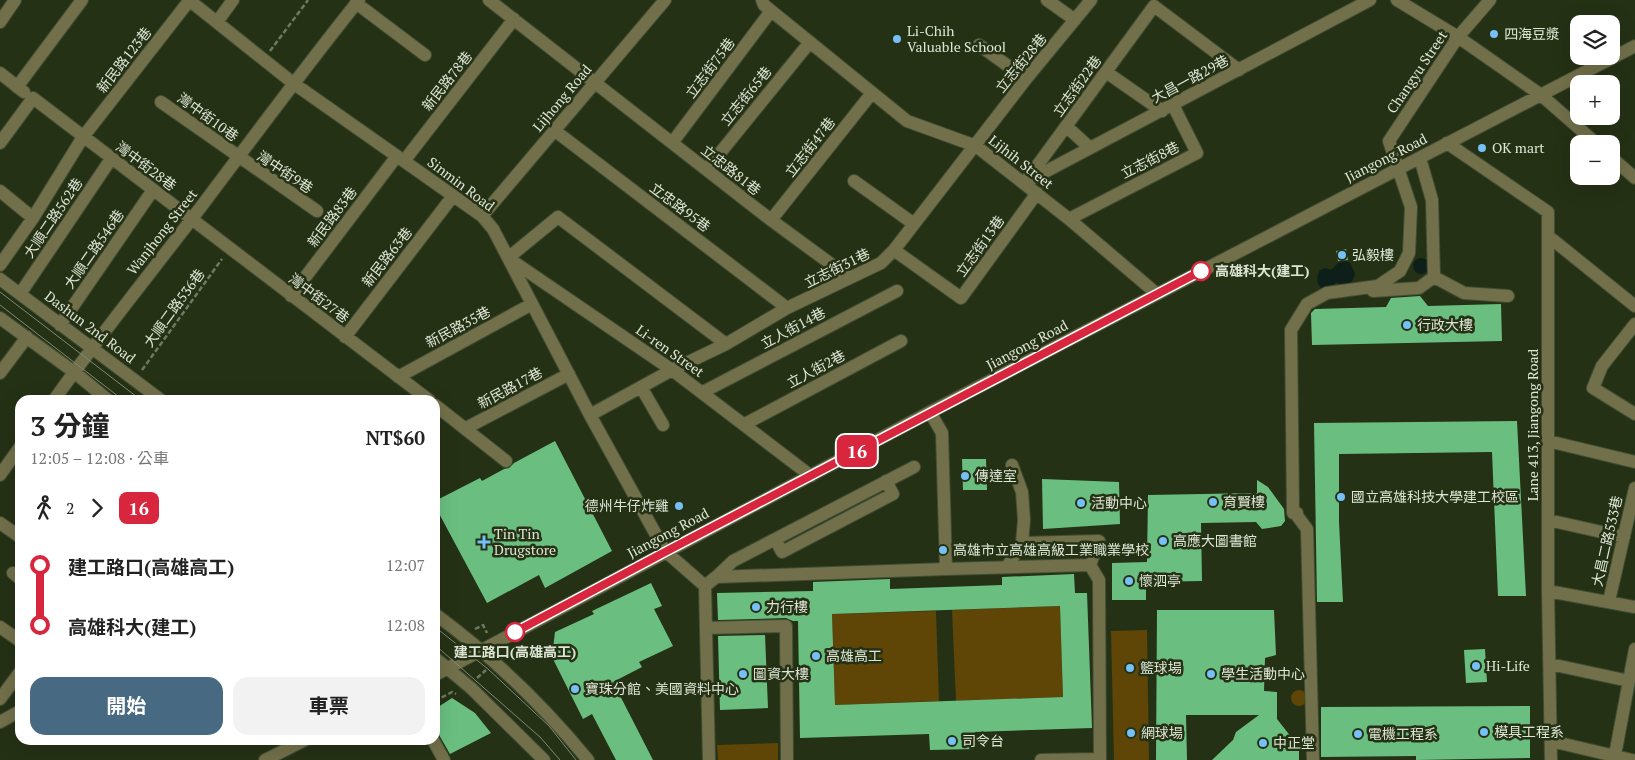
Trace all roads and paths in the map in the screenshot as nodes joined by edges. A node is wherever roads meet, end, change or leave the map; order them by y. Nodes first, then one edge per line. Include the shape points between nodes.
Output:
1 (15, 0) edge
2 (82, 0) edge
3 (189, 0) edge
4 (233, 0) edge
5 (308, 0) edge
6 (489, 0) edge
7 (665, 0) edge
8 (762, 0) edge
9 (1047, 0) edge
10 (1091, 0) edge
11 (1370, 0) edge
12 (1398, 0) edge
13 (1490, 0) edge
14 (357, 2) edge
15 (771, 11) junction
16 (514, 19) junction
17 (1075, 20) junction
18 (0, 22) edge
19 (216, 22) junction
20 (1458, 37) junction
21 (810, 42) junction
22 (979, 45) dead end
23 (1635, 46) edge
24 (425, 55) dead end
25 (263, 59) junction
26 (1239, 70) junction
27 (1106, 72) junction
28 (0, 73) edge
29 (1026, 79) junction
30 (595, 82) junction
31 (293, 83) junction
32 (18, 87) junction
33 (872, 93) junction
34 (1542, 95) junction
35 (33, 98) junction
36 (161, 102) dead end
37 (1168, 108) junction
38 (1066, 126) junction
39 (554, 130) junction
40 (1587, 135) edge
41 (83, 137) junction
42 (0, 143) edge
43 (672, 143) junction
44 (1447, 143) junction
45 (976, 146) junction
46 (1090, 148) junction
47 (237, 157) junction
48 (1420, 158) junction
49 (112, 159) junction
50 (401, 159) junction
51 (1620, 165) edge
52 (1398, 169) junction
53 (706, 170) junction
54 (1635, 178) edge
55 (854, 181) dead end
56 (1024, 183) junction
57 (153, 190) junction
58 (0, 191) edge
59 (1037, 193) junction
60 (454, 196) junction
61 (317, 211) dead end
62 (482, 216) junction
63 (33, 218) junction
64 (191, 219) junction
65 (1070, 219) junction
66 (771, 220) junction
67 (914, 224) junction
68 (1548, 236) junction
69 (230, 249) junction
70 (894, 250) junction
71 (508, 258) junction
72 (0, 265) edge
73 (1434, 277) junction
74 (850, 278) junction
75 (0, 279) edge
76 (897, 291) dead end
77 (20, 294) junction
78 (1157, 294) junction
79 (291, 296) junction
80 (1508, 296) dead end
81 (532, 304) junction
82 (1635, 306) edge
83 (787, 308) junction
84 (0, 318) edge
85 (1635, 324) edge
86 (60, 325) junction
87 (27, 337) junction
88 (345, 337) junction
89 (901, 341) dead end
90 (726, 344) junction
91 (91, 348) junction
92 (672, 370) junction
93 (74, 372) junction
94 (0, 373) edge
95 (569, 374) junction
96 (398, 377) junction
97 (135, 379) junction
98 (641, 387) junction
99 (702, 392) junction
100 (58, 395) edge
101 (102, 395) edge
102 (155, 395) edge
103 (422, 395) edge
104 (440, 409) edge
105 (930, 412) junction
106 (1635, 414) edge
107 (590, 415) junction
108 (745, 424) junction
109 (663, 425) dead end
110 (466, 428) junction
111 (1548, 441) junction
112 (15, 454) edge
113 (506, 461) dead end
114 (1635, 462) edge
115 (1012, 465) dead end
116 (914, 467) dead end
117 (0, 475) edge
118 (811, 476) junction
119 (886, 481) junction
120 (1635, 488) edge
121 (851, 499) junction
122 (858, 512) junction
123 (1295, 513) junction
124 (1632, 515) edge
125 (812, 520) junction
126 (1548, 520) junction
127 (0, 523) edge
128 (820, 532) junction
129 (15, 534) edge
130 (1624, 537) junction
131 (775, 539) junction
132 (1022, 543) junction
133 (665, 552) junction
134 (1090, 564) junction
135 (1007, 567) junction
136 (946, 569) junction
137 (716, 576) junction
138 (705, 586) junction
139 (1548, 591) junction
140 (1609, 601) junction
141 (1635, 607) edge
142 (440, 618) edge
143 (0, 627) edge
144 (706, 628) junction
145 (15, 638) edge
146 (1635, 649) edge
147 (481, 651) junction
148 (440, 662) edge
149 (1550, 664) junction
150 (448, 668) junction
151 (440, 672) edge
152 (15, 678) edge
153 (1629, 681) junction
154 (2, 693) edge
155 (15, 714) edge
156 (0, 722) edge
157 (1551, 741) junction
158 (297, 745) edge
159 (435, 745) edge
160 (270, 759) edge
161 (1625, 759) edge
162 (444, 760) edge
163 (544, 760) edge
164 (588, 760) edge
165 (709, 760) edge
166 (787, 760) edge
167 (1041, 760) edge
168 (1100, 760) edge
169 (1313, 760) edge
170 (1551, 760) edge

1 - 18 street
2 - 32 street
3 - 19 street, Sinmin Road
3 - 41 street, 新民路123巷
4 - 19 street
5 - 25 path
6 - 16 street, 立忠路81巷
7 - 30 street, Lijhong Road
8 - 15 street, Lijhih Street
9 - 17 street
10 - 17 street, 立志街28巷
11 - 26 street, 大昌一路29巷
12 - 20 street
13 - 20 street, Changyu Street
14 - 24 street
14 - 31 street, Wanjhong Street
15 - 21 street, Lijhih Street
15 - 43 street, 立志街75巷
16 - 30 street, 立忠路81巷
16 - 50 street, 新民路78巷
17 - 29 street, 立志街28巷
19 - 25 street, Sinmin Road
20 - 34 street
20 - 52 street, Changyu Street via 1389,141
21 - 33 street, Lijhih Street
21 - 53 street, 立志街65巷
22 - 29 street
23 - 34 street, Jiangong Road
25 - 31 street, Sinmin Road
26 - 27 street, 立志街22巷 via 1154,6
26 - 37 street, 大昌一路29巷
27 - 37 street
27 - 38 street, 立志街22巷
28 - 32 street, 灣中街28巷
29 - 45 street, 立志街28巷
30 - 39 street, Lijhong Road
30 - 43 street, 立忠路81巷
31 - 47 street, Wanjhong Street
31 - 50 street, Sinmin Road
32 - 35 street, 灣中街28巷
33 - 45 street, Lijhih Street via 907,121
33 - 66 street, 立志街47巷
34 - 40 street
34 - 44 street, Jiangong Road
35 - 41 street, 灣中街28巷
35 - 42 street
36 - 47 street, 灣中街10巷
37 - 46 street, 大昌一路29巷
37 - 65 street, 立志街8巷 via 1197,152
38 - 46 street
38 - 56 street, 立志街22巷
39 - 62 street, Lijhong Road
39 - 83 street, 立忠路95巷
41 - 49 street, 灣中街28巷
41 - 63 street, 新民路123巷
43 - 53 street, 立忠路81巷
44 - 48 street, Jiangong Road
44 - 68 street, Lane 413, Jiangong Road via 1548,212
45 - 56 street, Lijhih Street
45 - 67 street, 立志街31巷
46 - 56 street, 大昌一路29巷
47 - 61 street, 灣中街9巷
47 - 64 street, Wanjhong Street
48 - 52 street, Jiangong Road
48 - 73 street via 1432,200
49 - 57 street, 灣中街28巷
49 - 77 street, 大順二路562巷
50 - 60 street, Sinmin Road
50 - 79 street, 新民路83巷
51 - 54 street
52 - 78 street, Jiangong Road
52 - 123 street via 1411,207 1408,253 1400,271 1378,286 1327,293 1307,304 1291,330
53 - 66 street, 立忠路81巷
55 - 67 street
56 - 59 street, Lijhih Street
57 - 64 street, 灣中街28巷
57 - 86 street, 大順二路546巷
58 - 63 street
59 - 65 street, Lijhih Street
59 - 70 street, 立志街13巷 via 961,298
60 - 62 street, Sinmin Road
60 - 88 street, 新民路63巷
62 - 71 street, Sinmin Road
63 - 72 street, 新民路123巷
64 - 69 street, 灣中街27巷
64 - 91 street, Wanjhong Street
65 - 78 street, Lijhih Street
66 - 74 street, 立忠路81巷
67 - 70 street, 立志街31巷
68 - 82 street
68 - 111 street, Lane 413, Jiangong Road
69 - 79 street, 灣中街27巷
69 - 97 path, 大順二路536巷
70 - 74 street, 立志街31巷 via 881,263
71 - 81 street, Sinmin Road
71 - 90 street via 558,217
71 - 92 street, Li-ren Street
73 - 80 street via 1464,293
73 - 123 street via 1419,288 1331,297 1311,307 1302,318 1297,331
74 - 83 street, 立志街31巷
75 - 77 street, Dashun 2nd Road
76 - 99 street, 立人街14巷
77 - 86 street, Dashun 2nd Road
78 - 105 street, Jiangong Road
79 - 88 street, 灣中街27巷
81 - 95 street, Sinmin Road
81 - 96 street, 新民路35巷
83 - 90 street, 立志街31巷
84 - 87 street
85 - 106 street via 1602,366 1593,388
86 - 91 street, Dashun 2nd Road
87 - 93 street
87 - 94 street
88 - 96 street, 灣中街27巷
89 - 108 street, 立人街2巷
90 - 92 street, 立志街31巷
91 - 93 street, Wanjhong Street
91 - 97 street, Dashun 2nd Road
92 - 98 street, 立志街31巷
92 - 99 street, Li-ren Street
93 - 100 street, Wanjhong Street
93 - 101 street
95 - 107 street, Sinmin Road
95 - 110 street, 新民路17巷
96 - 103 street, 灣中街27巷
97 - 102 street, Dashun 2nd Road
98 - 107 street, 立志街31巷
98 - 109 street
99 - 108 street, Li-ren Street
104 - 110 street
105 - 118 street, Jiangong Road
105 - 136 street via 942,433
107 - 133 street, Sinmin Road
108 - 118 street, Li-ren Street
110 - 113 street
111 - 114 street
111 - 126 street, Lane 413, Jiangong Road
112 - 117 street
115 - 132 street via 1022,492
116 - 119 street
118 - 133 street, Jiangong Road
119 - 121 street
119 - 122 street via 893,494
120 - 124 street, 大昌二路533巷
121 - 122 street
121 - 125 street
122 - 128 street
123 - 169 street via 1307,529
124 - 130 street, 大昌二路533巷
125 - 128 street
125 - 131 street
126 - 130 street
126 - 139 street, Lane 413, Jiangong Road
127 - 129 street
128 - 131 street via 782,552
130 - 140 street, 大昌二路533巷
131 - 137 street via 733,561
132 - 134 street via 1099,541
132 - 135 street
133 - 138 street
133 - 147 street, Jiangong Road
134 - 135 street
134 - 168 street via 1099,580
135 - 136 street
136 - 137 street
137 - 138 street
138 - 144 street
139 - 140 street
139 - 149 street, Lane 413, Jiangong Road
140 - 141 street
142 - 147 street
143 - 145 street
144 - 165 street
144 - 166 street via 786,626
146 - 153 street
147 - 150 street, Jiangong Road
147 - 164 street via 553,719
148 - 150 street
149 - 153 street
149 - 157 street, Lane 413, Jiangong Road
150 - 151 street, Jiangong Road
150 - 163 street
152 - 154 street
153 - 161 street
155 - 156 street
157 - 161 street
157 - 170 street, Lane 413, Jiangong Road
158 - 160 street
159 - 162 street
167 - 168 street

